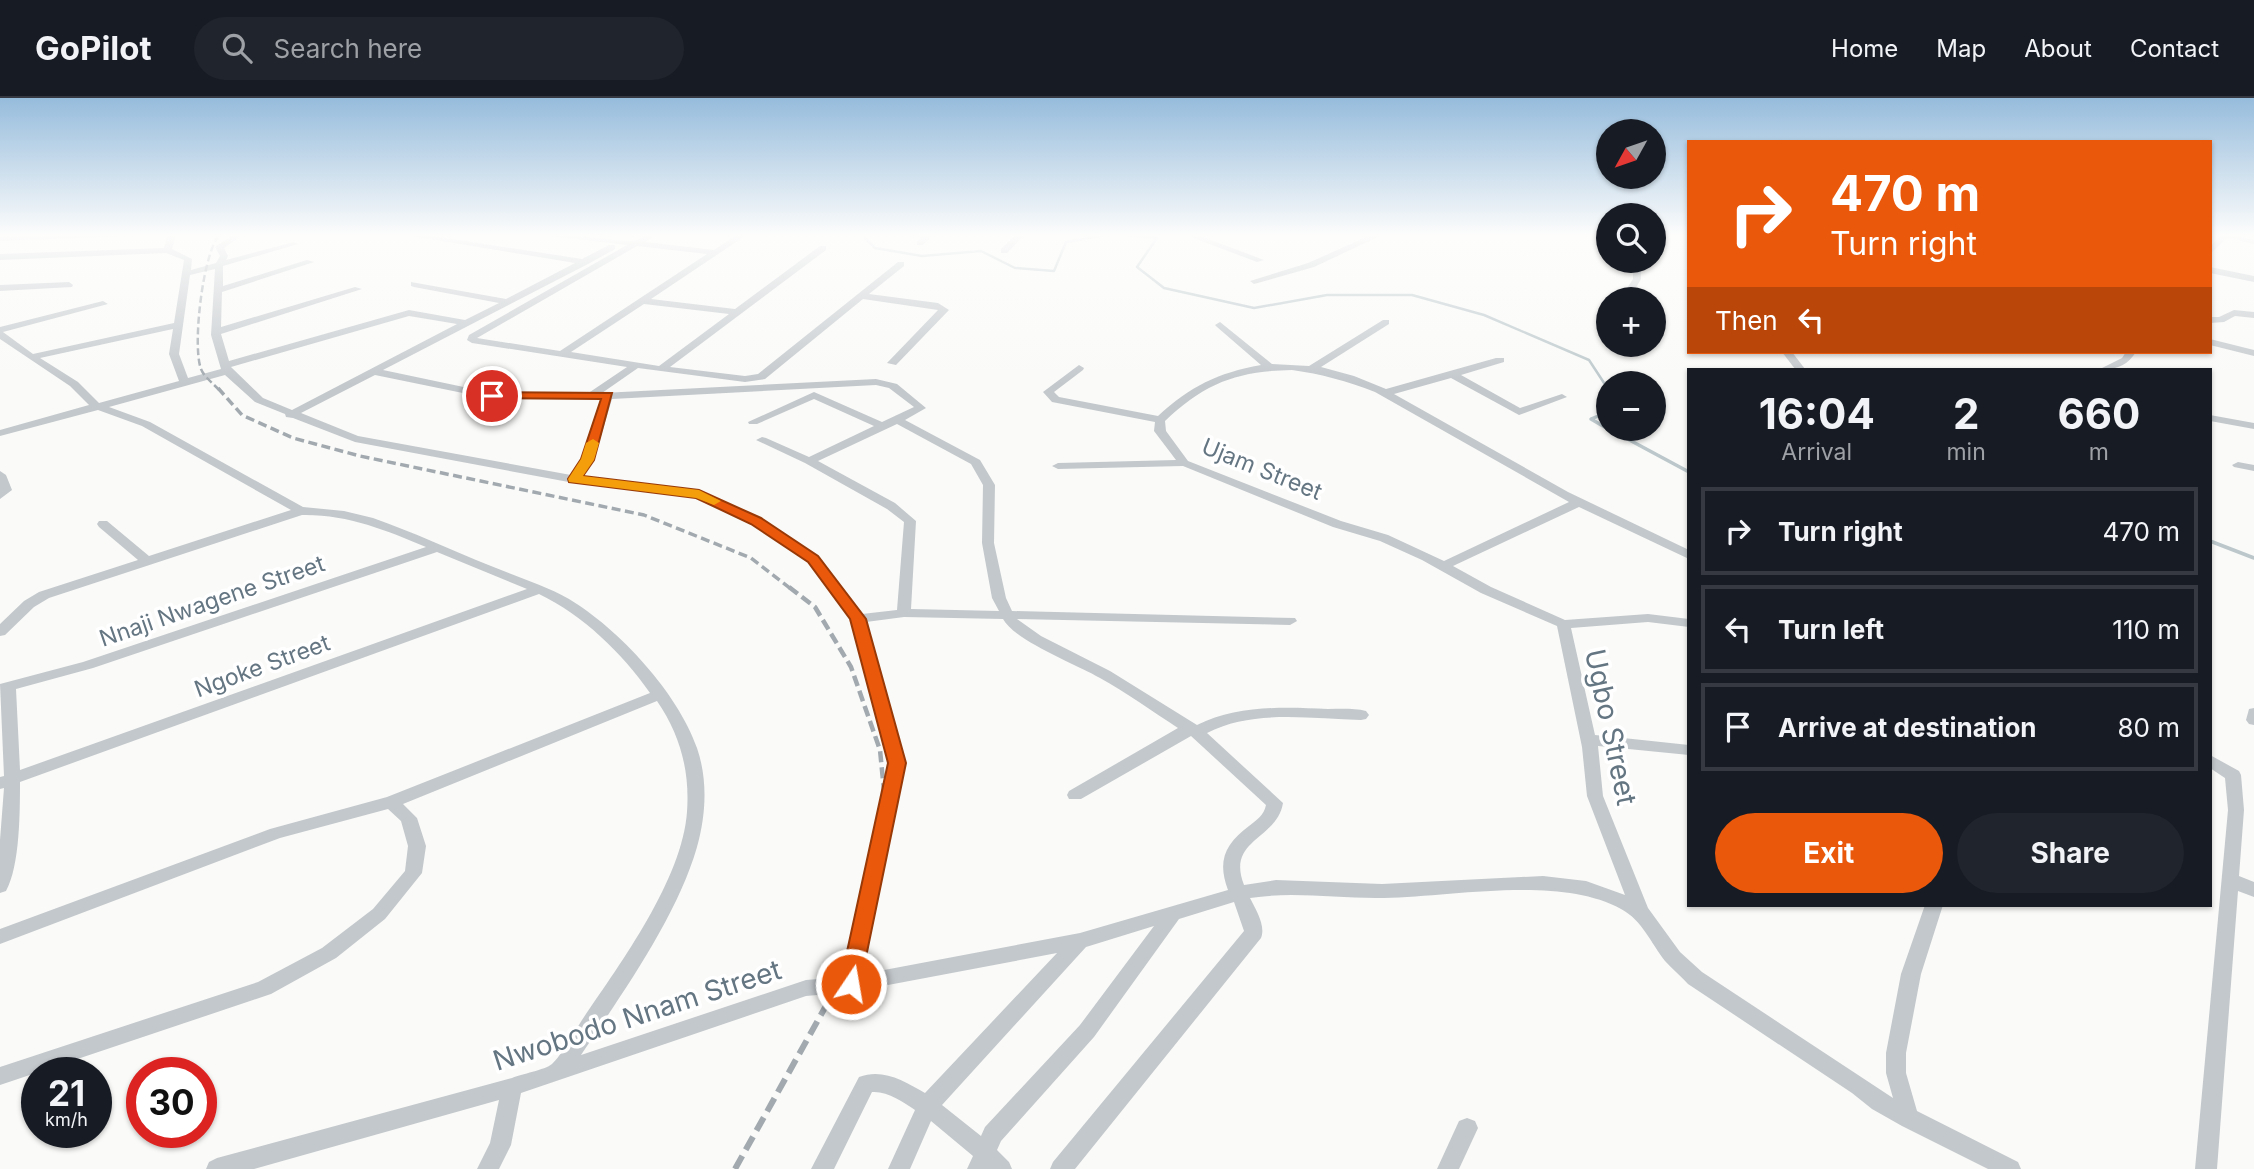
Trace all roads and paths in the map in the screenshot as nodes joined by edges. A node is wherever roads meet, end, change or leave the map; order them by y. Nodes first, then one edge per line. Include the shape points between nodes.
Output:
1 (183, 284) edge
2 (218, 284) edge
3 (240, 284) edge
4 (414, 284) dead end
5 (544, 284) edge
6 (565, 284) edge
7 (670, 284) edge
8 (774, 284) edge
9 (877, 284) edge
10 (69, 285) dead end
11 (0, 288) edge
12 (358, 289) dead end
13 (217, 291) junction
14 (862, 296) junction
15 (644, 301) junction
16 (510, 302) junction
17 (103, 304) dead end
18 (735, 312) junction
19 (2254, 315) edge
20 (2212, 320) edge
21 (1386, 322) dead end
22 (468, 323) junction
23 (0, 324) edge
24 (20, 324) junction
25 (177, 325) junction
26 (1220, 325) dead end
27 (0, 332) edge
28 (216, 332) junction
29 (2212, 342) edge
30 (2254, 353) edge
31 (562, 354) junction
32 (1789, 354) edge
33 (2130, 354) edge
34 (30, 357) junction
35 (1500, 360) dead end
36 (892, 363) dead end
37 (636, 365) junction
38 (1269, 367) junction
39 (227, 368) junction
40 (1079, 368) dead end
41 (1799, 368) edge
42 (2107, 368) edge
43 (661, 369) junction
44 (1310, 370) junction
45 (376, 372) junction
46 (1452, 373) junction
47 (184, 382) junction
48 (827, 383) junction
49 (1385, 393) junction
50 (814, 395) junction
51 (608, 396) junction
52 (589, 397) junction
53 (1562, 397) dead end
54 (95, 405) junction
55 (290, 415) junction
56 (2212, 418) edge
57 (1160, 420) junction
58 (753, 422) dead end
59 (891, 424) junction
60 (2254, 426) edge
61 (0, 433) edge
62 (762, 440) dead end
63 (809, 461) junction
64 (1184, 463) junction
65 (2238, 465) dead end
66 (1058, 466) dead end
67 (2254, 468) edge
68 (0, 475) edge
69 (574, 479) junction
70 (0, 495) edge
71 (1578, 503) junction
72 (301, 511) junction
73 (103, 524) dead end
74 (436, 548) junction
75 (1687, 554) edge
76 (148, 562) junction
77 (1444, 566) junction
78 (538, 590) junction
79 (904, 613) junction
80 (1005, 615) junction
81 (858, 619) junction
82 (1290, 621) dead end
83 (1687, 623) edge
84 (1563, 624) junction
85 (0, 632) edge
86 (4, 688) edge
87 (661, 694) junction
88 (2254, 713) edge
89 (1361, 715) dead end
90 (2254, 720) edge
91 (1192, 730) junction
92 (1588, 740) junction
93 (1687, 750) edge
94 (2212, 761) edge
95 (6, 781) edge
96 (1075, 795) dead end
97 (391, 803) junction
98 (4, 859) edge
99 (2229, 879) junction
100 (0, 886) edge
101 (2254, 890) edge
102 (1241, 893) junction
103 (1933, 907) edge
104 (1640, 911) junction
105 (1171, 917) junction
106 (0, 937) edge
107 (1080, 941) junction
108 (851, 984) junction
109 (560, 1069) junction
110 (0, 1076) edge
111 (512, 1087) junction
112 (927, 1106) junction
113 (1909, 1119) junction
114 (1467, 1128) dead end
115 (981, 1160) edge
116 (217, 1169) edge
117 (488, 1169) edge
118 (822, 1169) edge
119 (900, 1169) edge
120 (1001, 1169) edge
121 (1061, 1169) edge
122 (1448, 1169) edge
123 (2010, 1169) edge
124 (2206, 1169) edge

1 - 25 street
2 - 13 street
3 - 13 street
4 - 16 street
5 - 16 street
6 - 31 street via 472,337 477,342
7 - 15 street
8 - 18 street
9 - 14 street
10 - 11 street
12 - 28 street
13 - 28 street
14 - 36 street via 944,310
14 - 43 street via 761,377
15 - 18 street
15 - 31 street
16 - 22 street
17 - 24 street
18 - 43 street
19 - 20 street via 2234,313
21 - 44 street
22 - 39 street via 409,313
22 - 45 street
23 - 24 street
24 - 27 street
25 - 34 street
25 - 47 street via 174,354
26 - 38 street
27 - 34 street
28 - 39 street
29 - 30 street
31 - 37 street
32 - 41 street
33 - 42 street
34 - 54 street via 74,384
35 - 46 street
37 - 43 street
37 - 52 street
38 - 44 street
38 - 57 street via 1212,378 1184,394
39 - 47 street
39 - 55 street via 259,400
40 - 57 street via 1048,392 1056,400
44 - 49 street
45 - 52 street via 492,396
45 - 55 street
46 - 49 street
46 - 53 street via 1519,412
47 - 54 street
48 - 50 street
48 - 51 street
48 - 59 street via 893,386 921,408
49 - 71 street
50 - 58 street
50 - 59 street
51 - 52 street
51 - 69 street via 588,460
54 - 61 street
54 - 72 street via 146,424
55 - 69 street via 355,439
56 - 60 street
57 - 64 street, Ujam Street via 1160,431
59 - 63 street
59 - 80 street via 976,462 989,485 988,543
62 - 63 street
63 - 79 street via 910,521
64 - 66 street
64 - 77 street, Ujam Street via 1384,538
65 - 67 street
68 - 70 street via 6,490
69 - 81 street via 699,494 756,521 813,559
71 - 75 street
71 - 77 street
72 - 74 street via 364,519
72 - 76 street
73 - 76 street
74 - 78 street
74 - 86 street, Nnaji Nwagene Street via 88,665
76 - 85 street via 34,600
77 - 84 street, Ujam Street
78 - 87 street via 583,615
78 - 95 street, Ngoke Street
79 - 80 street
79 - 81 street
80 - 82 street
80 - 91 street via 1035,639 1105,674
81 - 108 street via 897,763
83 - 84 street, Ugbo Street via 1648,618
84 - 92 street, Ugbo Street
86 - 95 street
87 - 97 street
87 - 109 street via 679,718 695,765 698,789 686,859 656,923 617,988
88 - 90 street
89 - 91 street via 1239,715
91 - 96 street
91 - 102 street via 1275,803 1270,818 1238,843 1231,869
92 - 93 street
92 - 104 street, Ugbo Street via 1595,796
94 - 99 street via 2233,775 2236,810
95 - 98 street
97 - 106 street via 276,834
97 - 110 street via 409,818 417,846 413,873 356,935 286,979
98 - 100 street
99 - 101 street
99 - 124 street
102 - 104 street, Nwobodo Nnam Street via 1276,887 1382,891 1543,883 1586,888
102 - 105 street, Nwobodo Nnam Street
102 - 121 street via 1254,933
103 - 113 street via 1911,974 1896,1053 1896,1073
104 - 113 street, Ugbo Street via 1673,957 1695,978
105 - 107 street, Nwobodo Nnam Street
105 - 115 street via 1087,1031 993,1134
107 - 108 street, Nwobodo Nnam Street
107 - 112 street
108 - 109 street, Nwobodo Nnam Street via 806,988
109 - 111 street, Nwobodo Nnam Street
111 - 116 street, Nwobodo Nnam Street
111 - 117 street via 500,1145
112 - 115 street
112 - 118 street via 885,1082 870,1081
112 - 119 street
113 - 123 street, Ugbo Street
114 - 122 street
115 - 120 street

